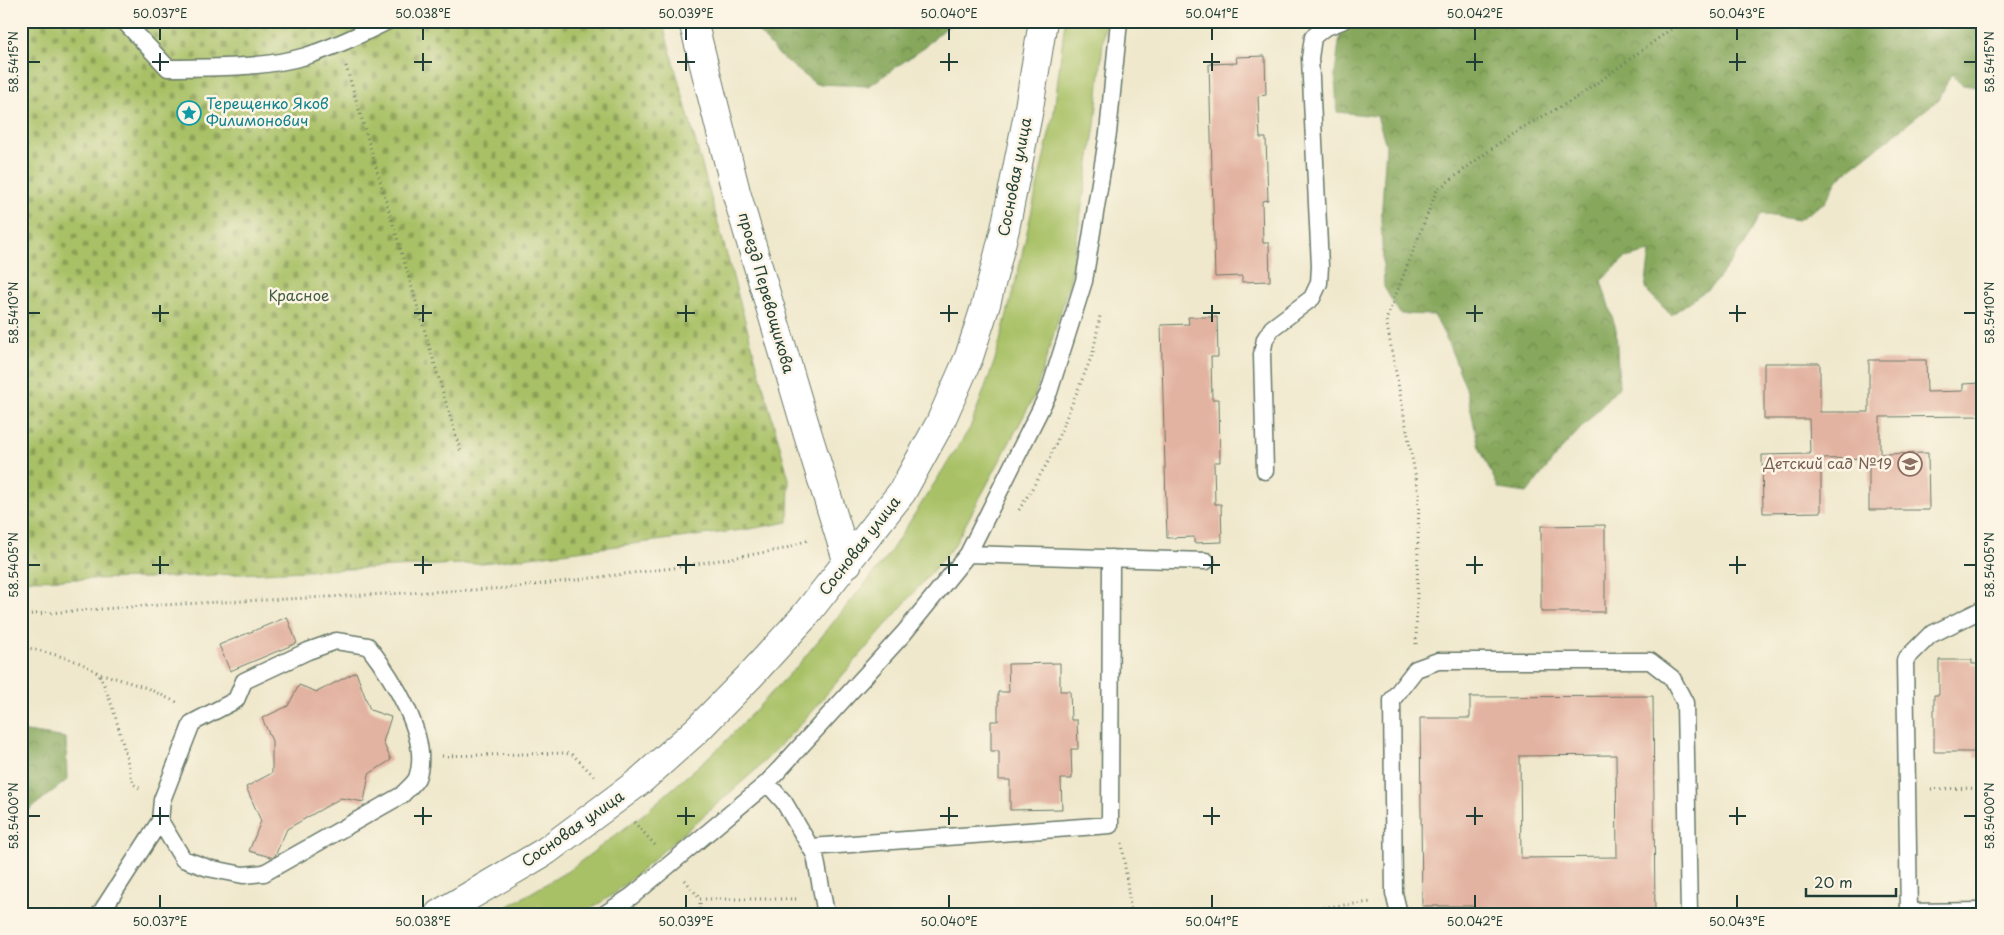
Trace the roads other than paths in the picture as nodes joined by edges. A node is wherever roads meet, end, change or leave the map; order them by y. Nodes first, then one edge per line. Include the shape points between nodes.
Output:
1 (124, 21) edge
2 (388, 21) edge
3 (693, 21) edge
4 (1042, 21) edge
5 (1119, 21) edge
6 (1342, 21) edge
7 (1265, 471) dead end
8 (968, 554) junction
9 (1111, 558) junction
10 (1206, 561) dead end
11 (848, 563) junction
12 (1983, 609) edge
13 (767, 784) junction
14 (160, 821) junction
15 (811, 847) junction
16 (825, 906) edge
17 (1397, 907) edge
18 (1983, 911) edge
19 (1909, 913) edge
20 (100, 914) edge
21 (439, 914) edge
22 (605, 914) edge
23 (1688, 914) edge

1 - 2 lane via 168,68 270,63 305,56 340,44
3 - 11 street, проезд Перевощикова via 736,192
4 - 11 street, Сосновая улица via 1028,114 1005,229 969,357 940,422 902,492
5 - 8 lane via 1108,134 1084,281 1049,392
6 - 7 lane via 1324,28 1313,38 1310,58 1319,283 1312,298 1272,328 1264,338
8 - 9 lane
8 - 13 lane via 904,633
9 - 10 lane
9 - 15 lane via 1110,825
11 - 21 street, Сосновая улица via 803,618 736,690 640,781 546,851
12 - 19 lane via 1930,635 1904,660
13 - 15 lane via 784,802
13 - 22 lane via 632,896
14 - 14 lane via 162,800 192,723 236,700 244,681 336,641 368,646 388,671 416,730 421,757 417,779 402,794 264,873 243,875 184,859
14 - 20 lane
15 - 16 lane
17 - 23 lane via 1392,700 1416,669 1438,661 1650,661 1672,678 1684,703
18 - 19 lane

